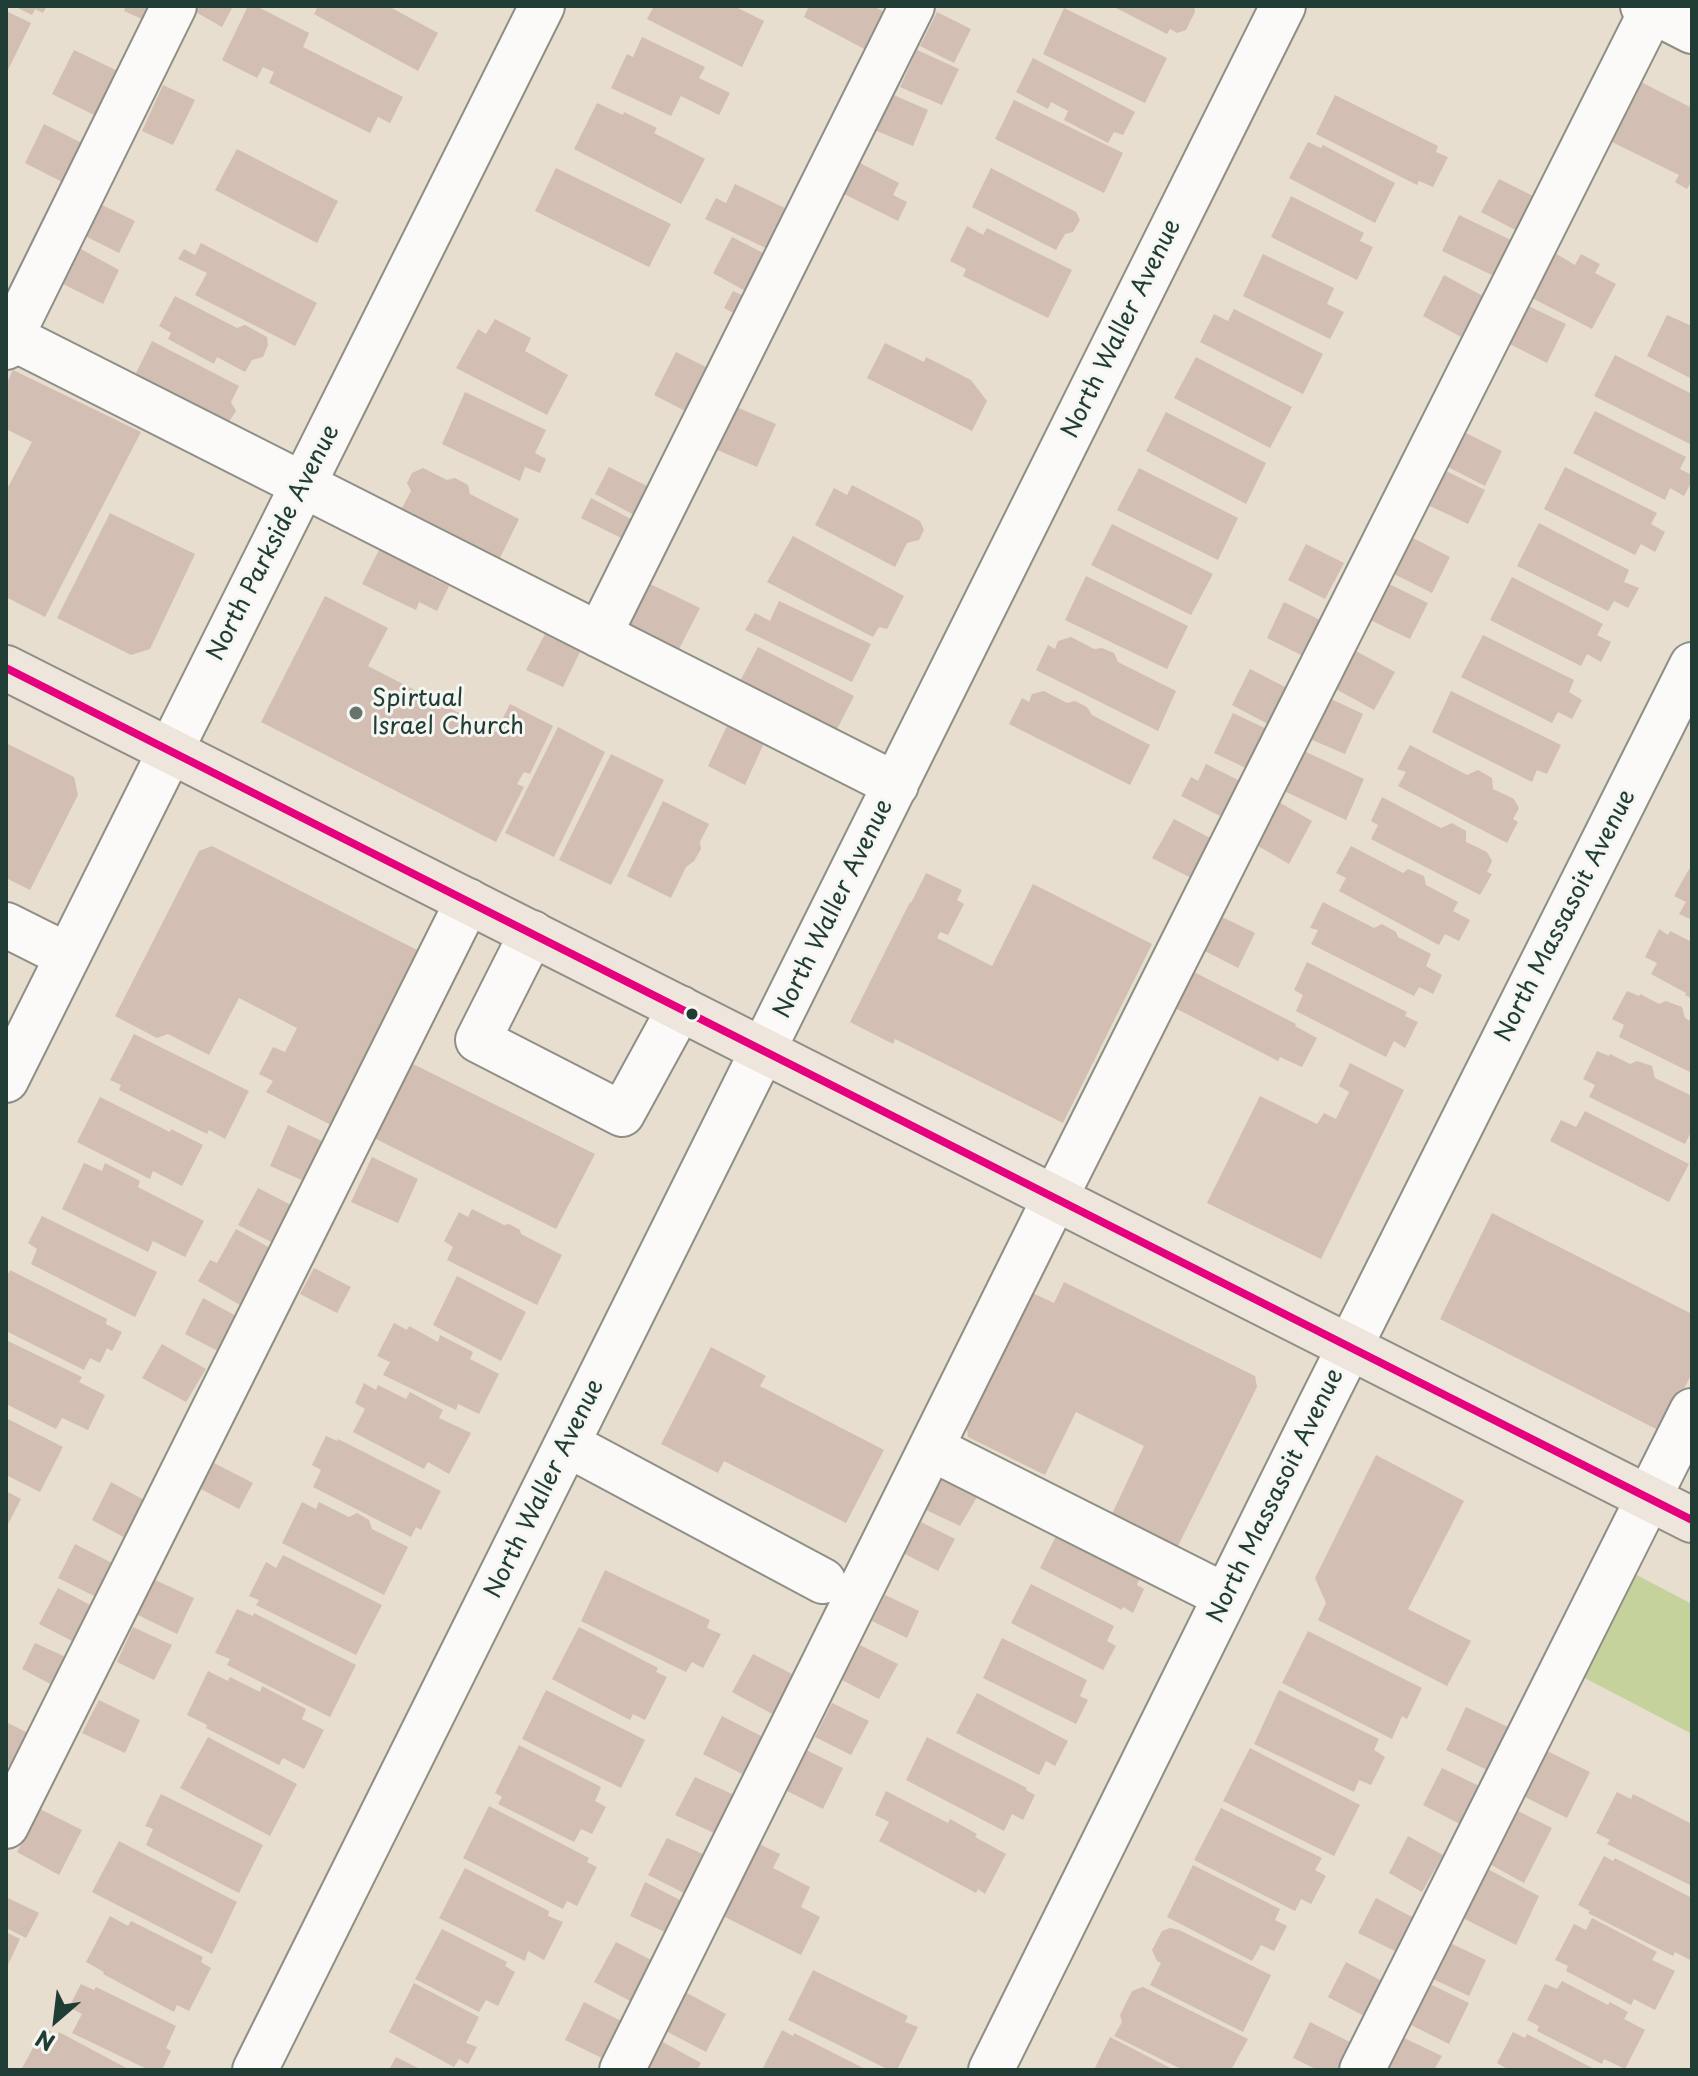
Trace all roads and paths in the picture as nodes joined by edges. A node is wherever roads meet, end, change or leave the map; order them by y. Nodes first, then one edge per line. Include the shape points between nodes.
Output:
1 (174, 6) edge
2 (542, 6) edge
3 (912, 6) edge
4 (1283, 6) edge
5 (1650, 8) edge
6 (1692, 31) edge
7 (8, 342) edge
8 (303, 485) junction
9 (599, 635) junction
10 (1692, 665) edge
11 (6, 668) edge
12 (171, 750) junction
13 (896, 785) junction
14 (468, 901) junction
15 (6, 925) edge
16 (532, 933) junction
17 (68, 956) junction
18 (680, 1008) junction
19 (763, 1050) junction
20 (6, 1080) edge
21 (1055, 1198) junction
22 (1349, 1347) junction
23 (1692, 1411) edge
24 (567, 1444) junction
25 (931, 1448) junction
26 (1649, 1498) junction
27 (1692, 1520) edge
28 (823, 1581) dead end
29 (1225, 1596) junction
30 (6, 1826) edge
31 (255, 2070) edge
32 (622, 2070) edge
33 (991, 2070) edge
34 (1362, 2070) edge

1 - 7 street
2 - 8 street, North Parkside Avenue
3 - 9 street
4 - 13 street, North Waller Avenue
5 - 6 street
5 - 21 street
7 - 8 street
8 - 9 street
8 - 12 street, North Parkside Avenue
9 - 13 street
10 - 22 street, North Massasoit Avenue
11 - 12 main road
12 - 14 main road
12 - 17 street, North Parkside Avenue
13 - 19 street, North Waller Avenue
14 - 16 main road
14 - 30 street
15 - 17 street
16 - 18 main road
16 - 18 street via 478,1040 608,1107 622,1114
17 - 20 street, North Parkside Avenue
18 - 19 main road
19 - 21 main road
19 - 24 street, North Waller Avenue
21 - 22 main road
21 - 25 street
22 - 26 main road
22 - 29 street, North Massasoit Avenue
23 - 26 street
24 - 28 street
24 - 31 street, North Waller Avenue
25 - 29 street
25 - 32 street
26 - 27 main road
26 - 34 street
29 - 33 street, North Massasoit Avenue

